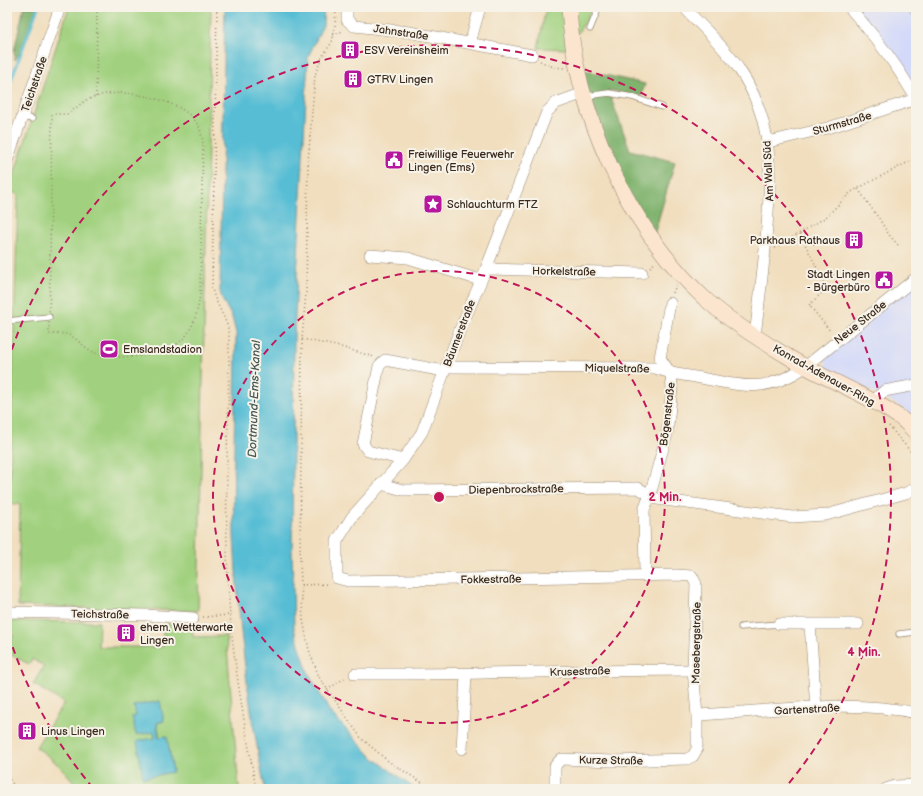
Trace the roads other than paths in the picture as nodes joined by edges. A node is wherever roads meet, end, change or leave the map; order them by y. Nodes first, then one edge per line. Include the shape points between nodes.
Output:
1 (60, 7) edge
2 (347, 7) edge
3 (480, 7) edge
4 (569, 7) edge
5 (599, 7) edge
6 (684, 7) edge
7 (849, 7) edge
8 (914, 7) edge
9 (916, 10) edge
10 (590, 30) dead end
11 (470, 43) junction
12 (532, 55) road end
13 (585, 95) junction
14 (916, 99) edge
15 (662, 107) dead end
16 (768, 142) junction
17 (7, 161) edge
18 (370, 255) dead end
19 (486, 269) junction
20 (642, 273) road end
21 (916, 278) edge
22 (480, 280) junction
23 (670, 303) road end
24 (49, 317) road end
25 (7, 321) edge
26 (755, 336) junction
27 (805, 367) junction
28 (445, 369) junction
29 (672, 374) junction
30 (914, 386) edge
31 (873, 401) junction
32 (916, 433) edge
33 (403, 460) junction
34 (381, 484) junction
35 (916, 488) edge
36 (650, 496) junction
37 (645, 576) junction
38 (337, 578) joint
39 (7, 612) edge
40 (194, 618) road end
41 (779, 624) joint
42 (858, 624) dead end
43 (810, 625) junction
44 (741, 627) dead end
45 (916, 632) edge
46 (899, 634) dead end
47 (694, 670) junction
48 (352, 675) road end
49 (466, 675) junction
50 (816, 708) junction
51 (916, 713) edge
52 (697, 715) junction
53 (462, 749) dead end
54 (693, 756) joint
55 (916, 785) edge
56 (555, 789) edge
57 (886, 789) edge

1 - 17 street, Teichstraße via 28,118
2 - 11 street, Jahnstraße via 347,20 354,26 409,32
3 - 11 street
4 - 13 main road, Konrad-Adenauer-Ring via 578,69
5 - 10 lane
6 - 16 street, Am Wall Süd via 739,68 762,117
7 - 14 street via 893,64
8 - 9 street
11 - 12 street, Jahnstraße
13 - 15 lane via 609,92
13 - 19 street, Bäumerstraße via 556,103 546,112
13 - 26 main road, Konrad-Adenauer-Ring via 598,135 624,192 645,227 680,274 703,298
14 - 16 street, Sturmstraße via 831,127
16 - 26 street, Am Wall Süd via 770,201
18 - 22 street via 408,258
19 - 20 street, Horkelstraße
19 - 22 street, Bäumerstraße
21 - 27 street, Neue Straße
22 - 28 street, Bäumerstraße
23 - 29 street, Bögenstraße via 660,358
24 - 25 lane
26 - 27 main road, Konrad-Adenauer-Ring
27 - 29 street, Miquelstraße via 786,379 761,386 738,386
27 - 31 main road, Konrad-Adenauer-Ring
28 - 29 street, Miquelstraße via 655,368
28 - 33 street, Bäumerstraße via 422,432
28 - 33 street, Miquelstraße via 385,360 379,366 363,444 368,452
29 - 36 street, Bögenstraße via 667,434
30 - 31 street via 884,391
31 - 32 main road, Konrad-Adenauer-Ring via 897,415
33 - 34 street, Bäumerstraße
34 - 36 street, Diepenbrockstraße via 403,490 621,487 638,488
34 - 38 street, Bäumerstraße via 352,517 337,541
35 - 36 street, Diepenbrockstraße via 826,515 792,517 657,500
36 - 37 street, Bögenstraße via 644,510
37 - 38 street, Fokkestraße via 348,581
37 - 47 street, Masebergstraße via 692,576 696,584
39 - 40 street, Teichstraße
41 - 43 street
41 - 44 lane
42 - 43 street
43 - 50 street
45 - 46 lane
47 - 49 street, Krusestraße via 595,670
47 - 52 street, Masebergstraße
48 - 49 street, Krusestraße
49 - 53 street
50 - 51 street, Gartenstraße via 893,708
50 - 52 street, Gartenstraße
52 - 54 street, Masebergstraße via 697,749
54 - 56 street, Kurze Straße via 687,759 658,761 561,760 555,766
55 - 57 street

